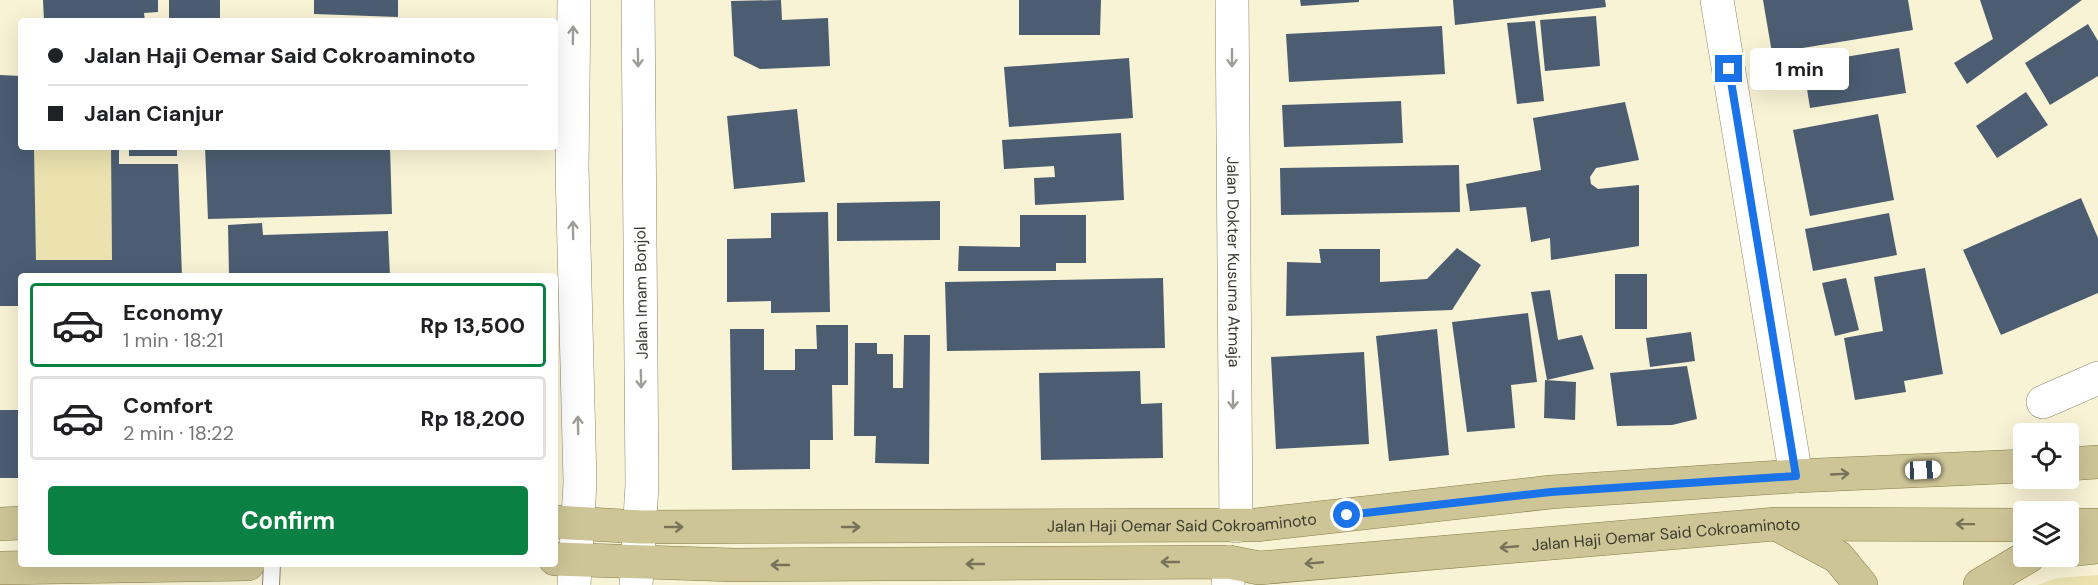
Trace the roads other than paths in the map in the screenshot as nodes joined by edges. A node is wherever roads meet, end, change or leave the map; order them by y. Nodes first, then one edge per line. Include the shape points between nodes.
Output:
1 (574, 0) edge
2 (638, 0) edge
3 (1232, 0) edge
4 (1717, 0) edge
5 (2098, 378) edge
6 (2043, 402) dead end
7 (2098, 462) edge
8 (2079, 463) edge
9 (2013, 466) edge
10 (1796, 476) junction
11 (18, 523) edge
12 (566, 523) edge
13 (0, 524) edge
14 (1776, 524) junction
15 (2013, 525) edge
16 (2079, 525) edge
17 (2098, 525) edge
18 (1236, 526) junction
19 (640, 527) junction
20 (2098, 547) edge
21 (2079, 549) edge
22 (2013, 565) edge
23 (219, 567) edge
24 (272, 567) edge
25 (0, 568) edge
26 (568, 568) edge
27 (637, 574) edge
28 (1228, 574) edge
29 (141, 575) edge
30 (271, 585) edge
31 (1861, 585) edge
32 (1980, 585) edge

12 -> 1 main road via 580,483 572,168
2 -> 19 main road, Jalan Imam Bonjol
3 -> 18 main road, Jalan Dokter Kusuma Atmaja
4 - 10 main road
5 - 6 main road
7 - 8 main road
10 -> 9 main road, Jalan Haji Oemar Said Cokroaminoto
10 - 18 main road, Jalan Haji Oemar Said Cokroaminoto via 1551,492
11 - 13 main road
12 - 19 main road, Jalan Haji Oemar Said Cokroaminoto
12 - 26 main road
15 -> 14 main road, Jalan Haji Oemar Said Cokroaminoto
14 -> 28 main road, Jalan Haji Oemar Said Cokroaminoto via 1259,568
14 - 31 main road via 1838,558
16 - 17 main road
19 -> 18 main road, Jalan Haji Oemar Said Cokroaminoto
19 - 27 main road, Jalan Imam Bonjol
20 - 21 main road
22 - 32 main road
23 - 29 main road
24 - 30 lane
25 - 29 main road
26 - 27 main road, Jalan Haji Oemar Said Cokroaminoto
28 -> 27 main road, Jalan Haji Oemar Said Cokroaminoto via 746,565

